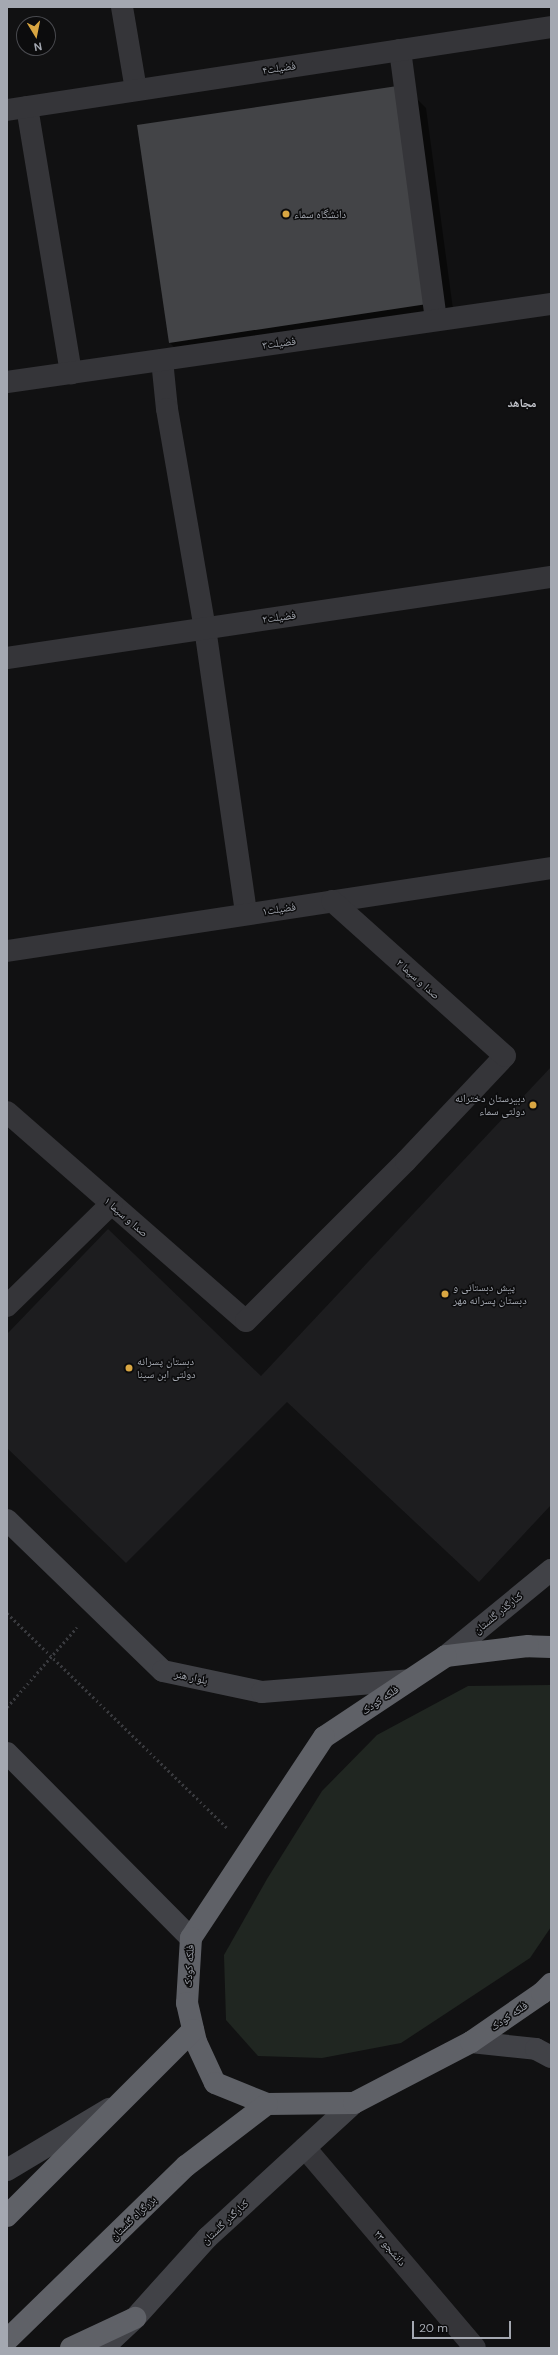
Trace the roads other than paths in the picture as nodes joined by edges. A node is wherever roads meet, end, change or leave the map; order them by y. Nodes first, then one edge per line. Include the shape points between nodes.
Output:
1 (122, 7) edge
2 (551, 27) edge
3 (400, 50) junction
4 (136, 90) junction
5 (17, 108) edge
6 (551, 304) edge
7 (436, 320) junction
8 (162, 360) junction
9 (71, 373) junction
10 (7, 382) edge
11 (551, 577) edge
12 (204, 628) junction
13 (7, 658) edge
14 (551, 868) edge
15 (332, 901) junction
16 (246, 914) junction
17 (7, 950) edge
18 (7, 1112) edge
19 (111, 1204) junction
20 (7, 1306) edge
21 (246, 1321) joint
22 (7, 1520) edge
23 (551, 1570) edge
24 (551, 1630) edge
25 (528, 1646) junction
26 (551, 1647) edge
27 (446, 1656) junction
28 (410, 1680) junction
29 (7, 1753) edge
30 (191, 1938) junction
31 (551, 1984) edge
32 (193, 2030) junction
33 (471, 2042) junction
34 (551, 2057) edge
35 (122, 2101) junction
36 (354, 2103) junction
37 (267, 2104) junction
38 (305, 2148) junction
39 (7, 2170) edge
40 (7, 2216) edge
41 (135, 2318) junction
42 (7, 2340) edge
43 (71, 2348) edge
44 (103, 2348) edge
45 (475, 2348) edge

1 - 4 street
2 - 3 street, فضیلت۴
3 - 4 street, فضیلت۴
3 - 7 street
4 - 5 street, فضیلت۴
5 - 9 street
6 - 7 street, فضیلت۳
7 - 8 street, فضیلت۳
8 - 9 street, فضیلت۳
8 - 12 street via 167,409
9 - 10 street, فضیلت۳
11 - 12 street, فضیلت۲
12 - 13 street, فضیلت۲
12 - 16 street
14 - 15 street, فضیلت۱
15 - 16 street, فضیلت۱
15 - 21 street, صدا و سیما ۲ via 505,1056 406,1161
16 - 17 street, فضیلت۱
18 - 19 street, صدا و سیما ۱
19 - 20 street
19 - 21 street, صدا و سیما ۱
22 - 28 street, بلوار هنر via 162,1671 262,1692
23 - 27 street, کنارگذر گلستان
24 - 25 highway
25 - 26 highway, فلکه کودک
25 - 27 highway, فلکه کودک
27 - 28 highway, فلکه کودک
28 - 30 highway, فلکه کودک via 324,1737
29 - 30 street
30 - 32 highway, فلکه کودک via 187,2003
31 - 33 highway, فلکه کودک via 542,1993
32 - 35 highway
32 - 37 highway, فلکه کودک via 215,2083
33 - 34 street via 536,2049
33 - 36 highway, فلکه کودک
35 - 39 street
35 - 40 highway
36 - 37 highway, فلکه کودک
36 - 38 street, کنارگذر گلستان
37 - 42 highway, بزرگراه گلستان via 186,2166
38 - 41 street, کنارگذر گلستان via 208,2238
38 - 45 street, دانشجو ۲۳
41 - 43 highway
41 - 44 street, کنارگذر گلستان

